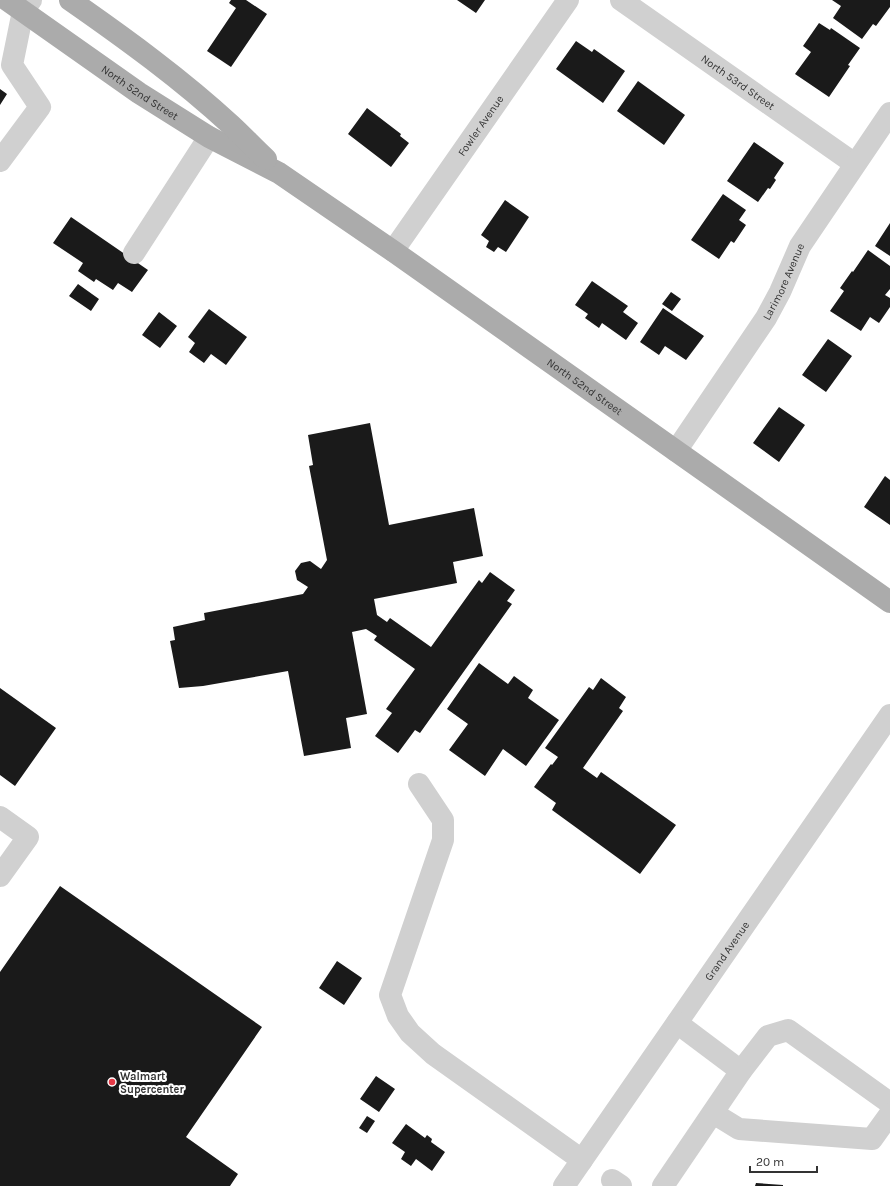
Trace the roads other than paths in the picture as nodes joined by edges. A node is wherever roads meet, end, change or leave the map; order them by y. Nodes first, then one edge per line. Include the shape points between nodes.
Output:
1 (70, 0) edge
2 (568, 0) edge
3 (621, 0) edge
4 (20, 4) edge
5 (8, 40) edge
6 (890, 113) edge
7 (209, 137) junction
8 (0, 161) edge
9 (855, 164) junction
10 (279, 173) junction
11 (393, 252) junction
12 (134, 254) dead end
13 (676, 451) junction
14 (890, 602) edge
15 (890, 715) edge
16 (419, 784) dead end
17 (0, 817) edge
18 (0, 876) edge
19 (677, 1023) junction
20 (741, 1071) junction
21 (890, 1103) edge
22 (713, 1112) junction
23 (890, 1114) edge
24 (582, 1160) junction
25 (564, 1186) edge
26 (663, 1186) edge

1 - 10 main road, North 52nd Street via 184,85 231,125
2 - 11 street, Fowler Avenue
3 - 9 street, North 53rd Street
4 - 5 street
4 - 7 main road, North 52nd Street via 139,93
5 - 8 street via 12,65 40,107
6 - 9 street, Larimore Avenue
7 - 10 main road, North 52nd Street
7 - 12 street
9 - 13 street, Larimore Avenue via 800,246 766,318
10 - 11 main road, North 52nd Street
11 - 13 main road, North 52nd Street
13 - 14 main road, North 52nd Street
15 - 19 street, Grand Avenue
16 - 24 street via 443,820 443,840 390,995 398,1016 410,1033 433,1054
17 - 18 street via 28,837
19 - 20 street
19 - 24 street, Grand Avenue
20 - 21 street via 768,1036 788,1030
20 - 22 street
22 - 23 street via 739,1130 872,1139
22 - 26 street
24 - 25 street, Grand Avenue

